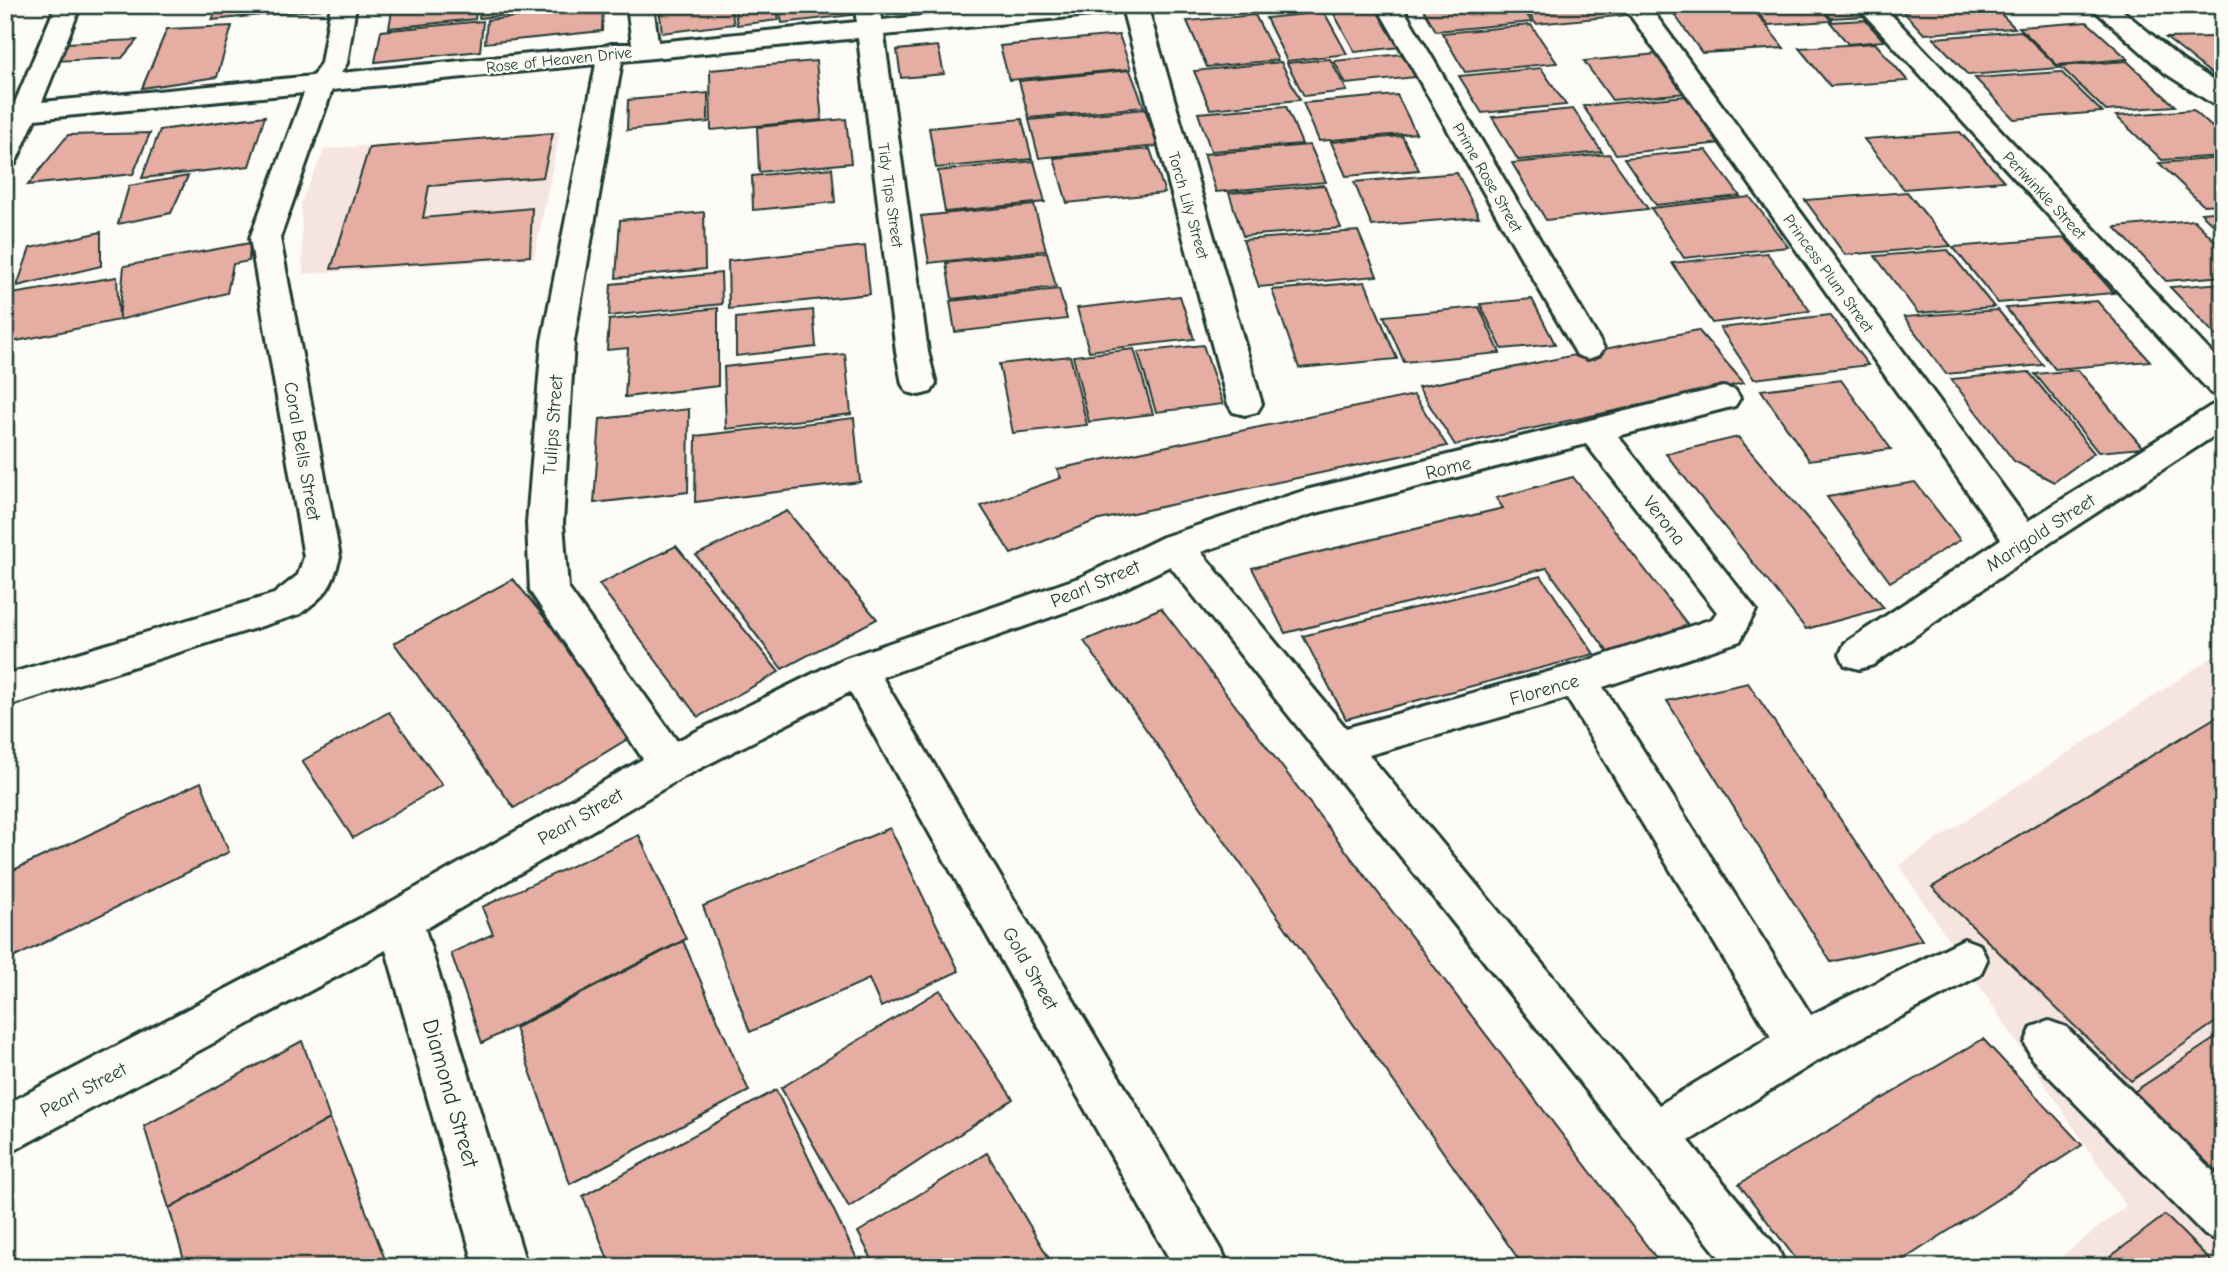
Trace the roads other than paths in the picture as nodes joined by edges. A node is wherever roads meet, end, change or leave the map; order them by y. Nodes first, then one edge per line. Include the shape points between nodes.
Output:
1 (69, 5) edge
2 (344, 5) edge
3 (640, 5) edge
4 (1112, 5) edge
5 (1134, 5) edge
6 (1388, 5) edge
7 (1635, 5) edge
8 (1868, 5) edge
9 (2101, 5) edge
10 (868, 17) edge
11 (646, 50) junction
12 (611, 52) junction
13 (321, 85) junction
14 (2223, 98) edge
15 (15, 113) edge
16 (5, 158) edge
17 (1588, 348) dead end
18 (919, 384) dead end
19 (2223, 385) edge
20 (1723, 398) dead end
21 (1245, 404) dead end
22 (2223, 414) edge
23 (1594, 430) junction
24 (2024, 542) junction
25 (1176, 547) junction
26 (1737, 610) joint
27 (1859, 654) dead end
28 (857, 670) junction
29 (1577, 680) junction
30 (5, 691) edge
31 (1337, 747) junction
32 (670, 764) junction
33 (400, 920) junction
34 (1964, 960) dead end
35 (2049, 1043) dead end
36 (1802, 1044) junction
37 (5, 1131) edge
38 (1653, 1136) junction
39 (2223, 1217) edge
40 (501, 1267) edge
41 (1203, 1267) edge
42 (1760, 1267) edge

1 - 15 street
2 - 13 street, Coral Bells Street via 334,63
3 - 11 street
4 - 10 street, Rose of Heaven Drive
5 - 21 street, Torch Lily Street
6 - 17 street, Prime Rose Street
7 - 24 street, Princess Plum Street
8 - 19 street, Periwinkle Street
9 - 14 street via 2174,67
10 - 11 street, Rose of Heaven Drive
10 - 18 street, Tidy Tips Street
11 - 12 street, Rose of Heaven Drive
12 - 13 street, Rose of Heaven Drive
12 - 32 street, Tulips Street via 558,341 545,523 549,591
13 - 15 street, Rose of Heaven Drive
13 - 30 street, Coral Bells Street via 265,238 322,557 314,583 287,604
15 - 16 street
20 - 23 street, Rome
22 - 24 street, Marigold Street
23 - 25 street, Rome via 1306,503
23 - 26 street, Verona
24 - 27 street, Marigold Street
25 - 28 street, Pearl Street via 1094,587
25 - 31 street
26 - 29 street, Florence via 1726,630
28 - 32 street, Pearl Street
28 - 41 street, Gold Street
29 - 31 street, Florence
29 - 36 street
31 - 38 street
32 - 33 street, Pearl Street
33 - 37 street, Pearl Street
33 - 40 street, Diamond Street
34 - 36 street
35 - 39 street
36 - 38 street
38 - 42 street

